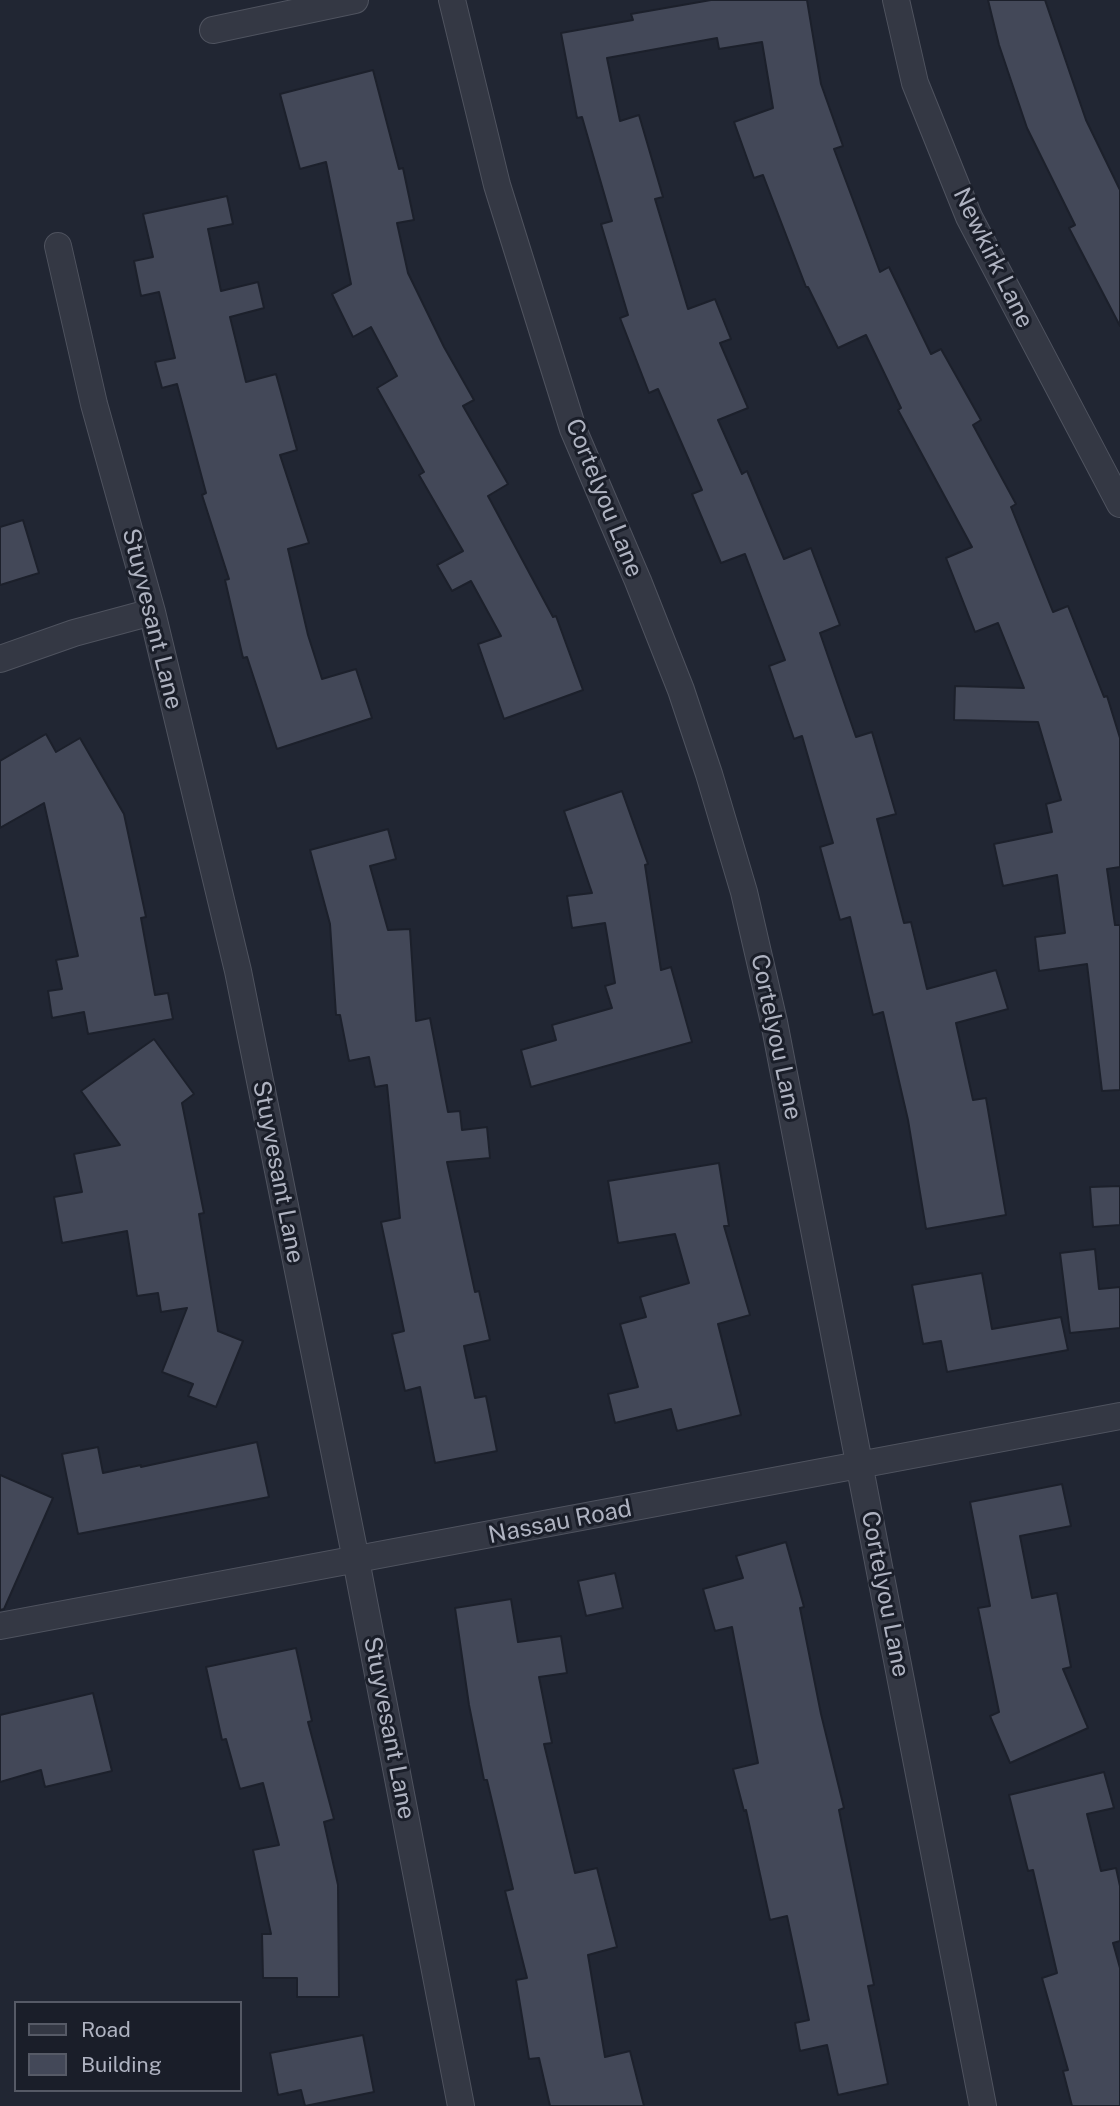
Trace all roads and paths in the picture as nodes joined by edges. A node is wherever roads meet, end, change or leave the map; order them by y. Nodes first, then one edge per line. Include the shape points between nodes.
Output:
1 (355, 0) edge
2 (452, 0) edge
3 (896, 0) edge
4 (213, 30) dead end
5 (58, 246) dead end
6 (1120, 504) edge
7 (152, 612) junction
8 (0, 659) edge
9 (1120, 1416) edge
10 (861, 1466) junction
11 (356, 1560) junction
12 (0, 1626) edge
13 (461, 2106) edge
14 (983, 2106) edge

1 - 4 street
2 - 10 street, Cortelyou Lane via 497,185 573,429 681,690 744,892
3 - 6 street, Newkirk Lane via 915,83 969,217
5 - 7 street, Stuyvesant Lane via 94,404
7 - 8 street
7 - 11 street, Stuyvesant Lane via 238,971
9 - 10 street, Nassau Road
10 - 11 street, Nassau Road
10 - 14 street, Cortelyou Lane
11 - 12 street, Nassau Road
11 - 13 street, Stuyvesant Lane

